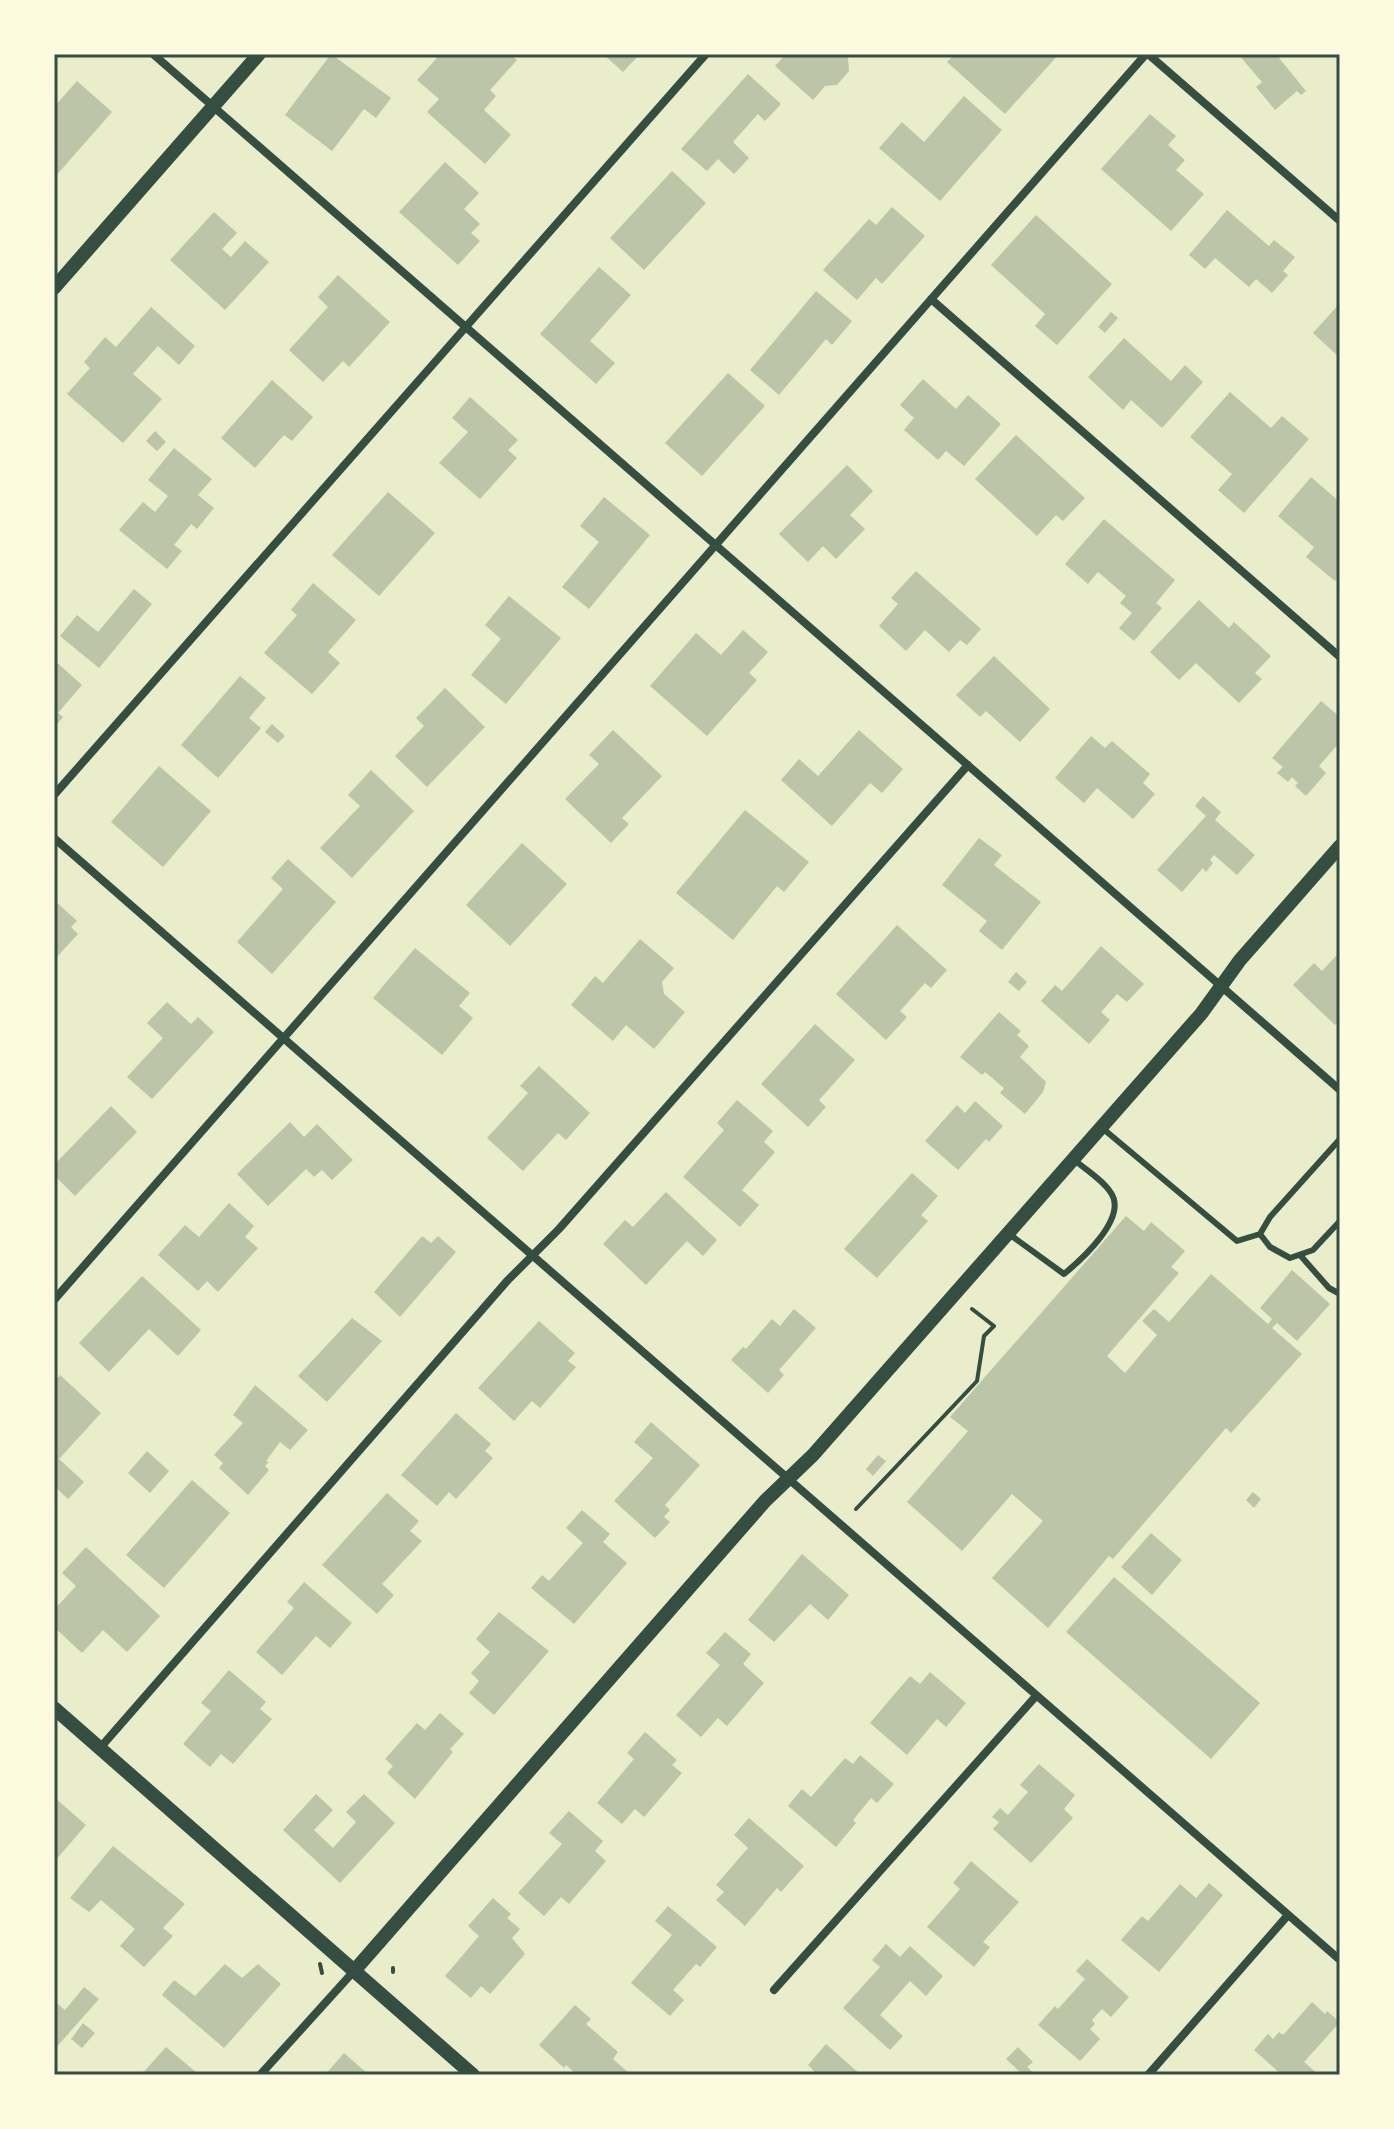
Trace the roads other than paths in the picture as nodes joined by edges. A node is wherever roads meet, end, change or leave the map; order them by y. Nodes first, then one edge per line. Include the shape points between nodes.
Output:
1 (153, 54) edge
2 (259, 54) edge
3 (706, 54) edge
4 (1147, 54) edge
5 (213, 107) junction
6 (1340, 221) edge
7 (54, 288) edge
8 (931, 299) junction
9 (465, 327) junction
10 (715, 545) junction
11 (1340, 657) edge
12 (968, 765) junction
13 (54, 795) edge
14 (54, 838) edge
15 (1340, 846) edge
16 (1220, 987) junction
17 (282, 1038) junction
18 (1340, 1090) edge
19 (1101, 1127) junction
20 (1340, 1139) edge
21 (1073, 1159) junction
22 (1340, 1221) edge
23 (1008, 1233) junction
24 (1260, 1234) junction
25 (1300, 1255) junction
26 (531, 1257) junction
27 (1340, 1294) edge
28 (54, 1300) edge
29 (787, 1479) junction
30 (1036, 1696) junction
31 (54, 1708) edge
32 (100, 1748) junction
33 (1288, 1915) junction
34 (1340, 1960) edge
35 (354, 1971) junction
36 (774, 1990) dead end
37 (260, 2075) edge
38 (473, 2075) edge
39 (1148, 2075) edge

1 - 5 street
2 - 5 street
3 - 9 street
4 - 6 street
4 - 8 street
5 - 7 street
5 - 9 street
8 - 10 street
8 - 11 street
9 - 10 street
9 - 13 street
10 - 12 street
10 - 17 street
12 - 16 street
12 - 26 street
14 - 17 street
15 - 16 street
16 - 18 street
16 - 19 street
17 - 26 street
17 - 28 street
19 - 21 street
19 - 24 lane via 1237,1241
20 - 24 lane
21 - 23 street
21 - 23 lane via 1112,1193 1115,1206 1107,1229 1081,1259 1064,1274
22 - 25 lane via 1313,1250
23 - 29 street
24 - 25 lane via 1290,1258
25 - 27 lane
26 - 29 street
26 - 32 street
29 - 30 street
29 - 35 street
30 - 33 street
30 - 36 street
31 - 32 street
32 - 35 street
33 - 34 street
33 - 39 street
35 - 37 street
35 - 38 street

